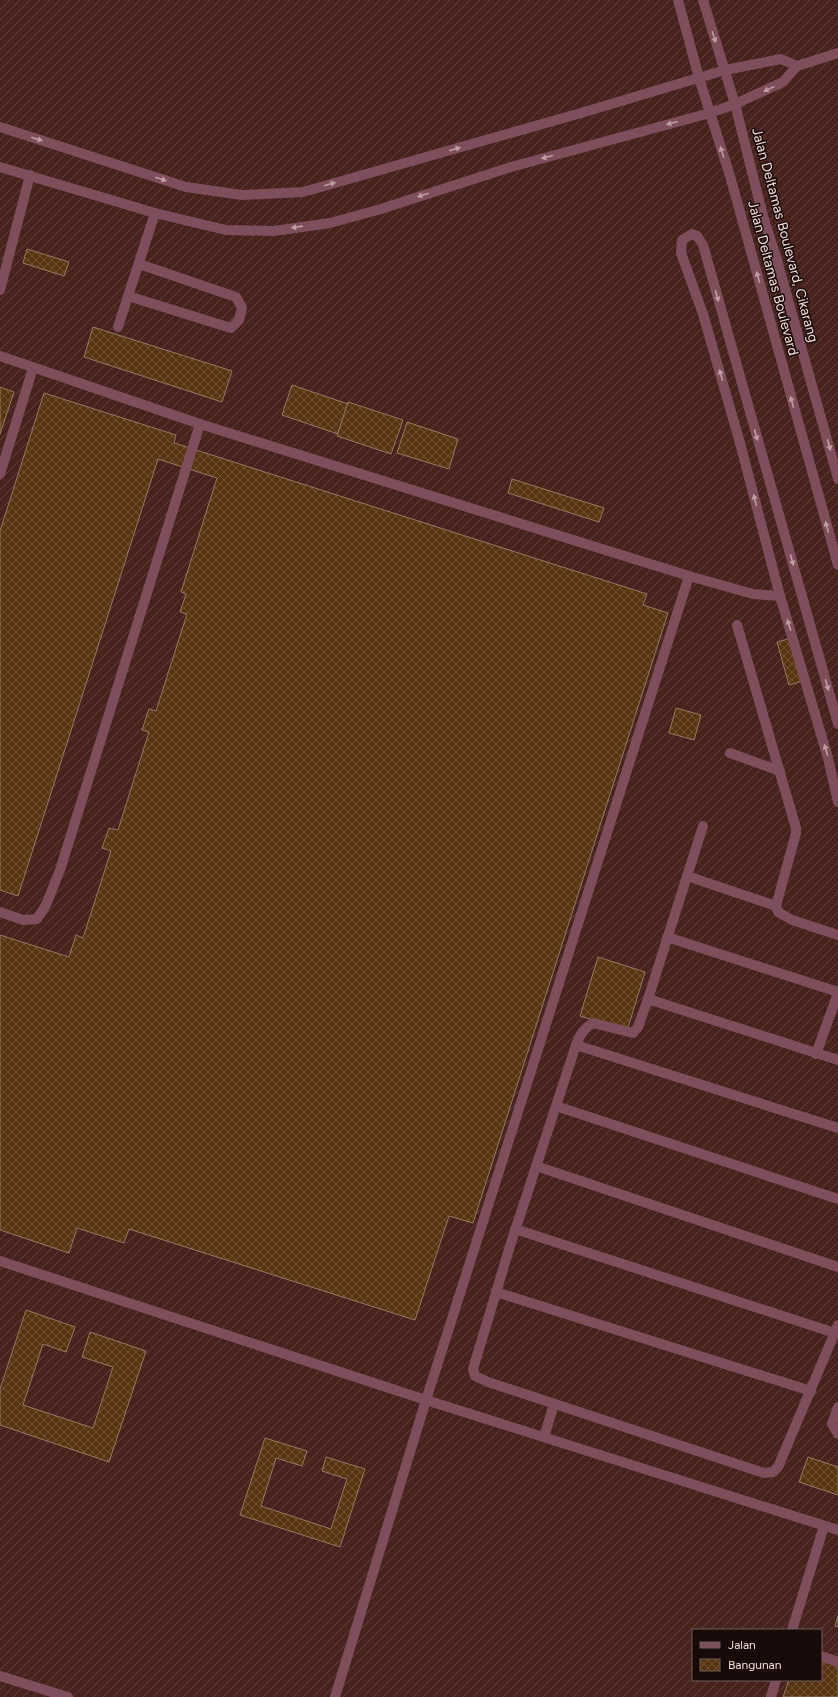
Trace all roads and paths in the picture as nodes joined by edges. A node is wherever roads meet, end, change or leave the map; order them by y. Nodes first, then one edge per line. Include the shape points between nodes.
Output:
1 (678, 0) edge
2 (702, 0) edge
3 (838, 53) edge
4 (797, 66) junction
5 (725, 70) junction
6 (699, 78) junction
7 (735, 104) junction
8 (710, 113) junction
9 (0, 127) edge
10 (0, 167) edge
11 (30, 175) junction
12 (155, 212) junction
13 (139, 264) junction
14 (0, 290) edge
15 (128, 296) junction
16 (118, 326) dead end
17 (0, 356) edge
18 (33, 368) junction
19 (200, 424) junction
20 (0, 474) edge
21 (838, 479) edge
22 (838, 565) edge
23 (689, 576) junction
24 (780, 596) junction
25 (737, 625) dead end
26 (838, 724) edge
27 (730, 753) dead end
28 (780, 771) junction
29 (838, 802) edge
30 (703, 826) dead end
31 (687, 876) junction
32 (776, 906) junction
33 (0, 912) edge
34 (838, 935) edge
35 (667, 937) junction
36 (838, 992) edge
37 (648, 999) junction
38 (576, 1046) junction
39 (816, 1054) junction
40 (838, 1060) edge
41 (556, 1106) junction
42 (838, 1128) edge
43 (536, 1166) junction
44 (838, 1199) edge
45 (516, 1229) junction
46 (0, 1261) edge
47 (838, 1267) edge
48 (496, 1292) junction
49 (836, 1329) edge
50 (811, 1391) junction
51 (426, 1400) junction
52 (554, 1404) junction
53 (838, 1407) edge
54 (838, 1434) edge
55 (544, 1437) junction
56 (824, 1526) junction
57 (838, 1530) edge
58 (792, 1629) edge
59 (822, 1656) edge
60 (838, 1662) edge
61 (0, 1676) edge
62 (776, 1681) edge
63 (68, 1697) edge
64 (335, 1697) edge
65 (771, 1697) edge

1 - 6 street, Jalan Deltamas Boulevard
2 -> 5 street, Jalan Deltamas Boulevard, Cikarang
3 - 4 street
4 - 5 street via 781,59
4 -> 7 street via 783,82
5 - 6 street
5 - 7 street, Jalan Deltamas Boulevard, Cikarang
6 - 8 street, Jalan Deltamas Boulevard
9 -> 6 street via 186,188 242,195 303,192
7 - 8 street
7 -> 21 street, Jalan Deltamas Boulevard, Cikarang via 763,216
8 -> 12 street via 510,167 330,223 274,230 226,230
22 -> 8 street, Jalan Deltamas Boulevard via 730,176
10 - 11 street
11 - 12 street
11 - 14 street
12 - 13 street
13 - 15 street
13 - 15 street via 236,297 242,308 239,320 231,328
15 - 16 street
17 - 18 street
18 - 19 street
18 - 20 street
19 - 23 street
19 - 33 street via 52,891 37,919 23,920
23 - 24 street via 753,594
23 - 51 street
24 -> 26 street via 703,314 681,252 682,240 692,234 697,236 703,246
29 -> 24 street via 828,758
25 - 28 street
27 - 28 street
28 - 32 street via 796,833
30 - 31 street
31 - 32 street
31 - 35 street
32 - 34 street via 784,917
35 - 36 street
35 - 37 street
36 - 39 street
37 - 38 street via 635,1032 630,1033 593,1023 581,1032
37 - 39 street
38 - 41 street
38 - 42 street
39 - 40 street
41 - 43 street
41 - 44 street
43 - 45 street
43 - 47 street
45 - 48 street
45 - 49 street
46 - 51 street
48 - 50 street
48 - 52 street via 473,1369 475,1376
49 - 50 street
50 - 52 street via 778,1467 774,1472 764,1473
51 - 55 street
51 - 64 street
52 - 55 street
53 - 54 street via 832,1424
55 - 56 street
56 - 57 street
56 - 58 street
59 - 60 street
61 - 63 street
62 - 65 street

